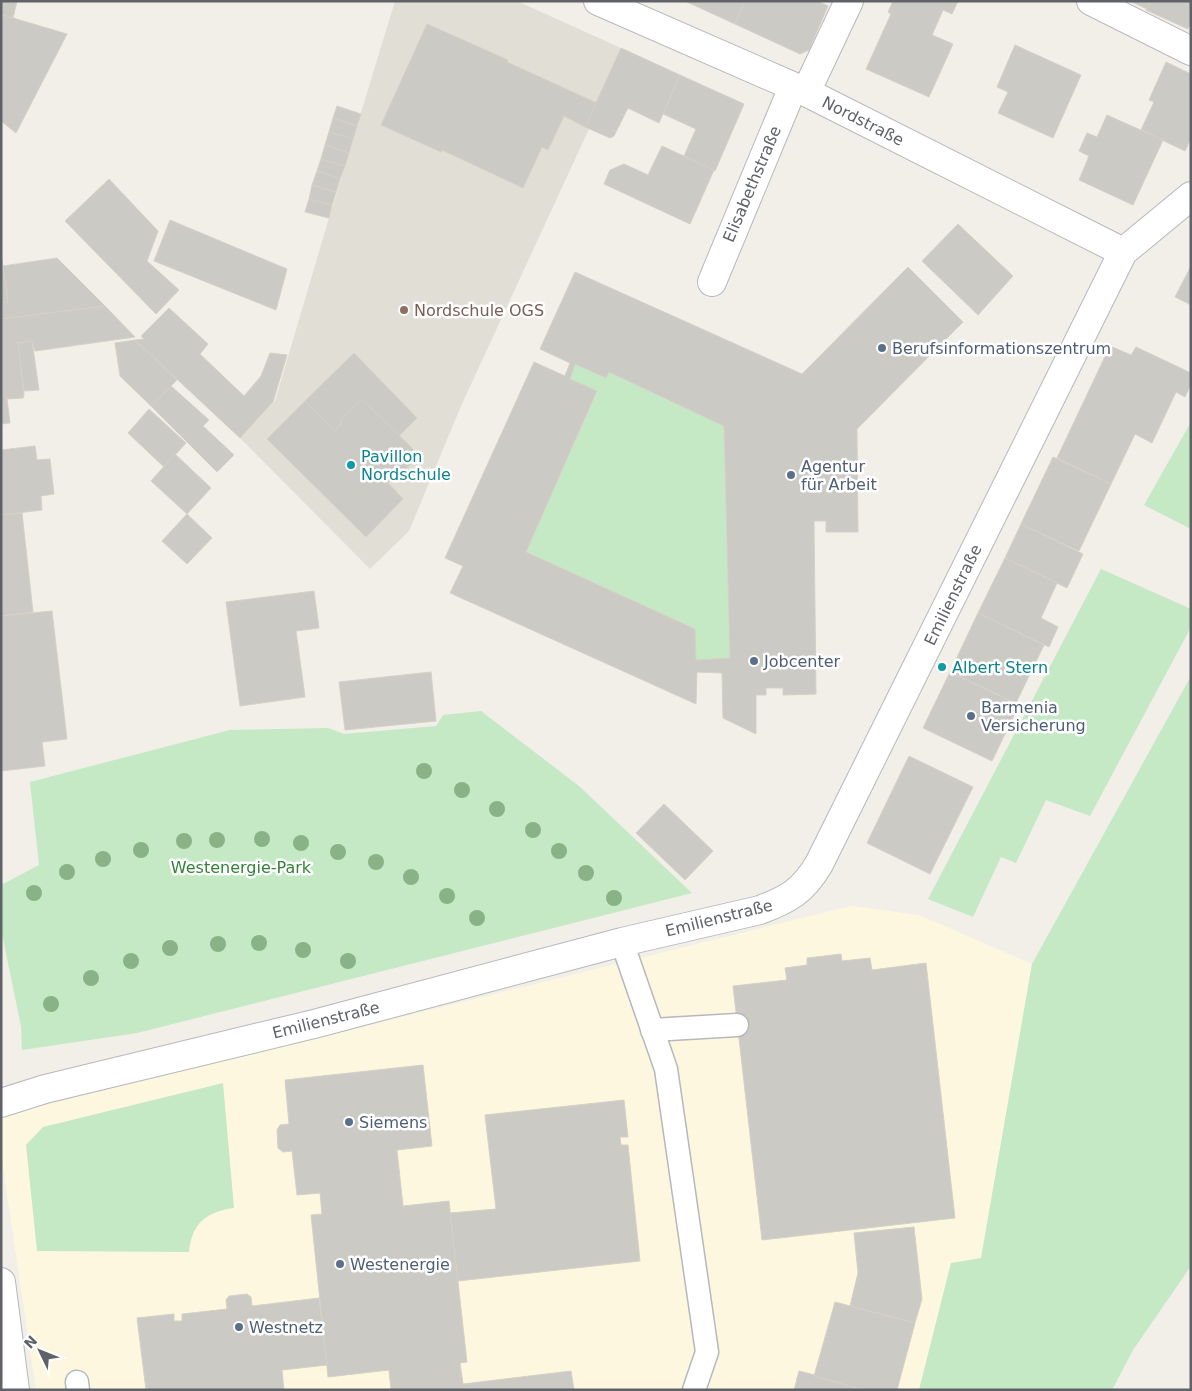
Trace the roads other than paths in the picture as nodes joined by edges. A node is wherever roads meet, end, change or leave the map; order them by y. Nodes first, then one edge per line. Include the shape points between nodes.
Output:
1 (598, 1) edge
2 (849, 1) edge
3 (1090, 1) edge
4 (1191, 51) edge
5 (799, 90) junction
6 (1191, 196) edge
7 (1123, 252) junction
8 (712, 282) dead end
9 (622, 942) junction
10 (737, 1025) dead end
11 (652, 1030) junction
12 (1, 1103) edge
13 (1, 1282) edge
14 (15, 1390) edge
15 (694, 1390) edge

1 - 5 street, Nordstraße
2 - 5 street, Elisabethstraße
3 - 4 street
5 - 7 street, Nordstraße
5 - 8 street, Elisabethstraße
6 - 7 street, Emilienstraße
7 - 9 street, Emilienstraße via 809,881 784,901 760,910
9 - 11 lane
9 - 12 street, Emilienstraße via 314,1024 45,1089
10 - 11 lane
11 - 15 lane via 666,1069 707,1352
13 - 14 street

